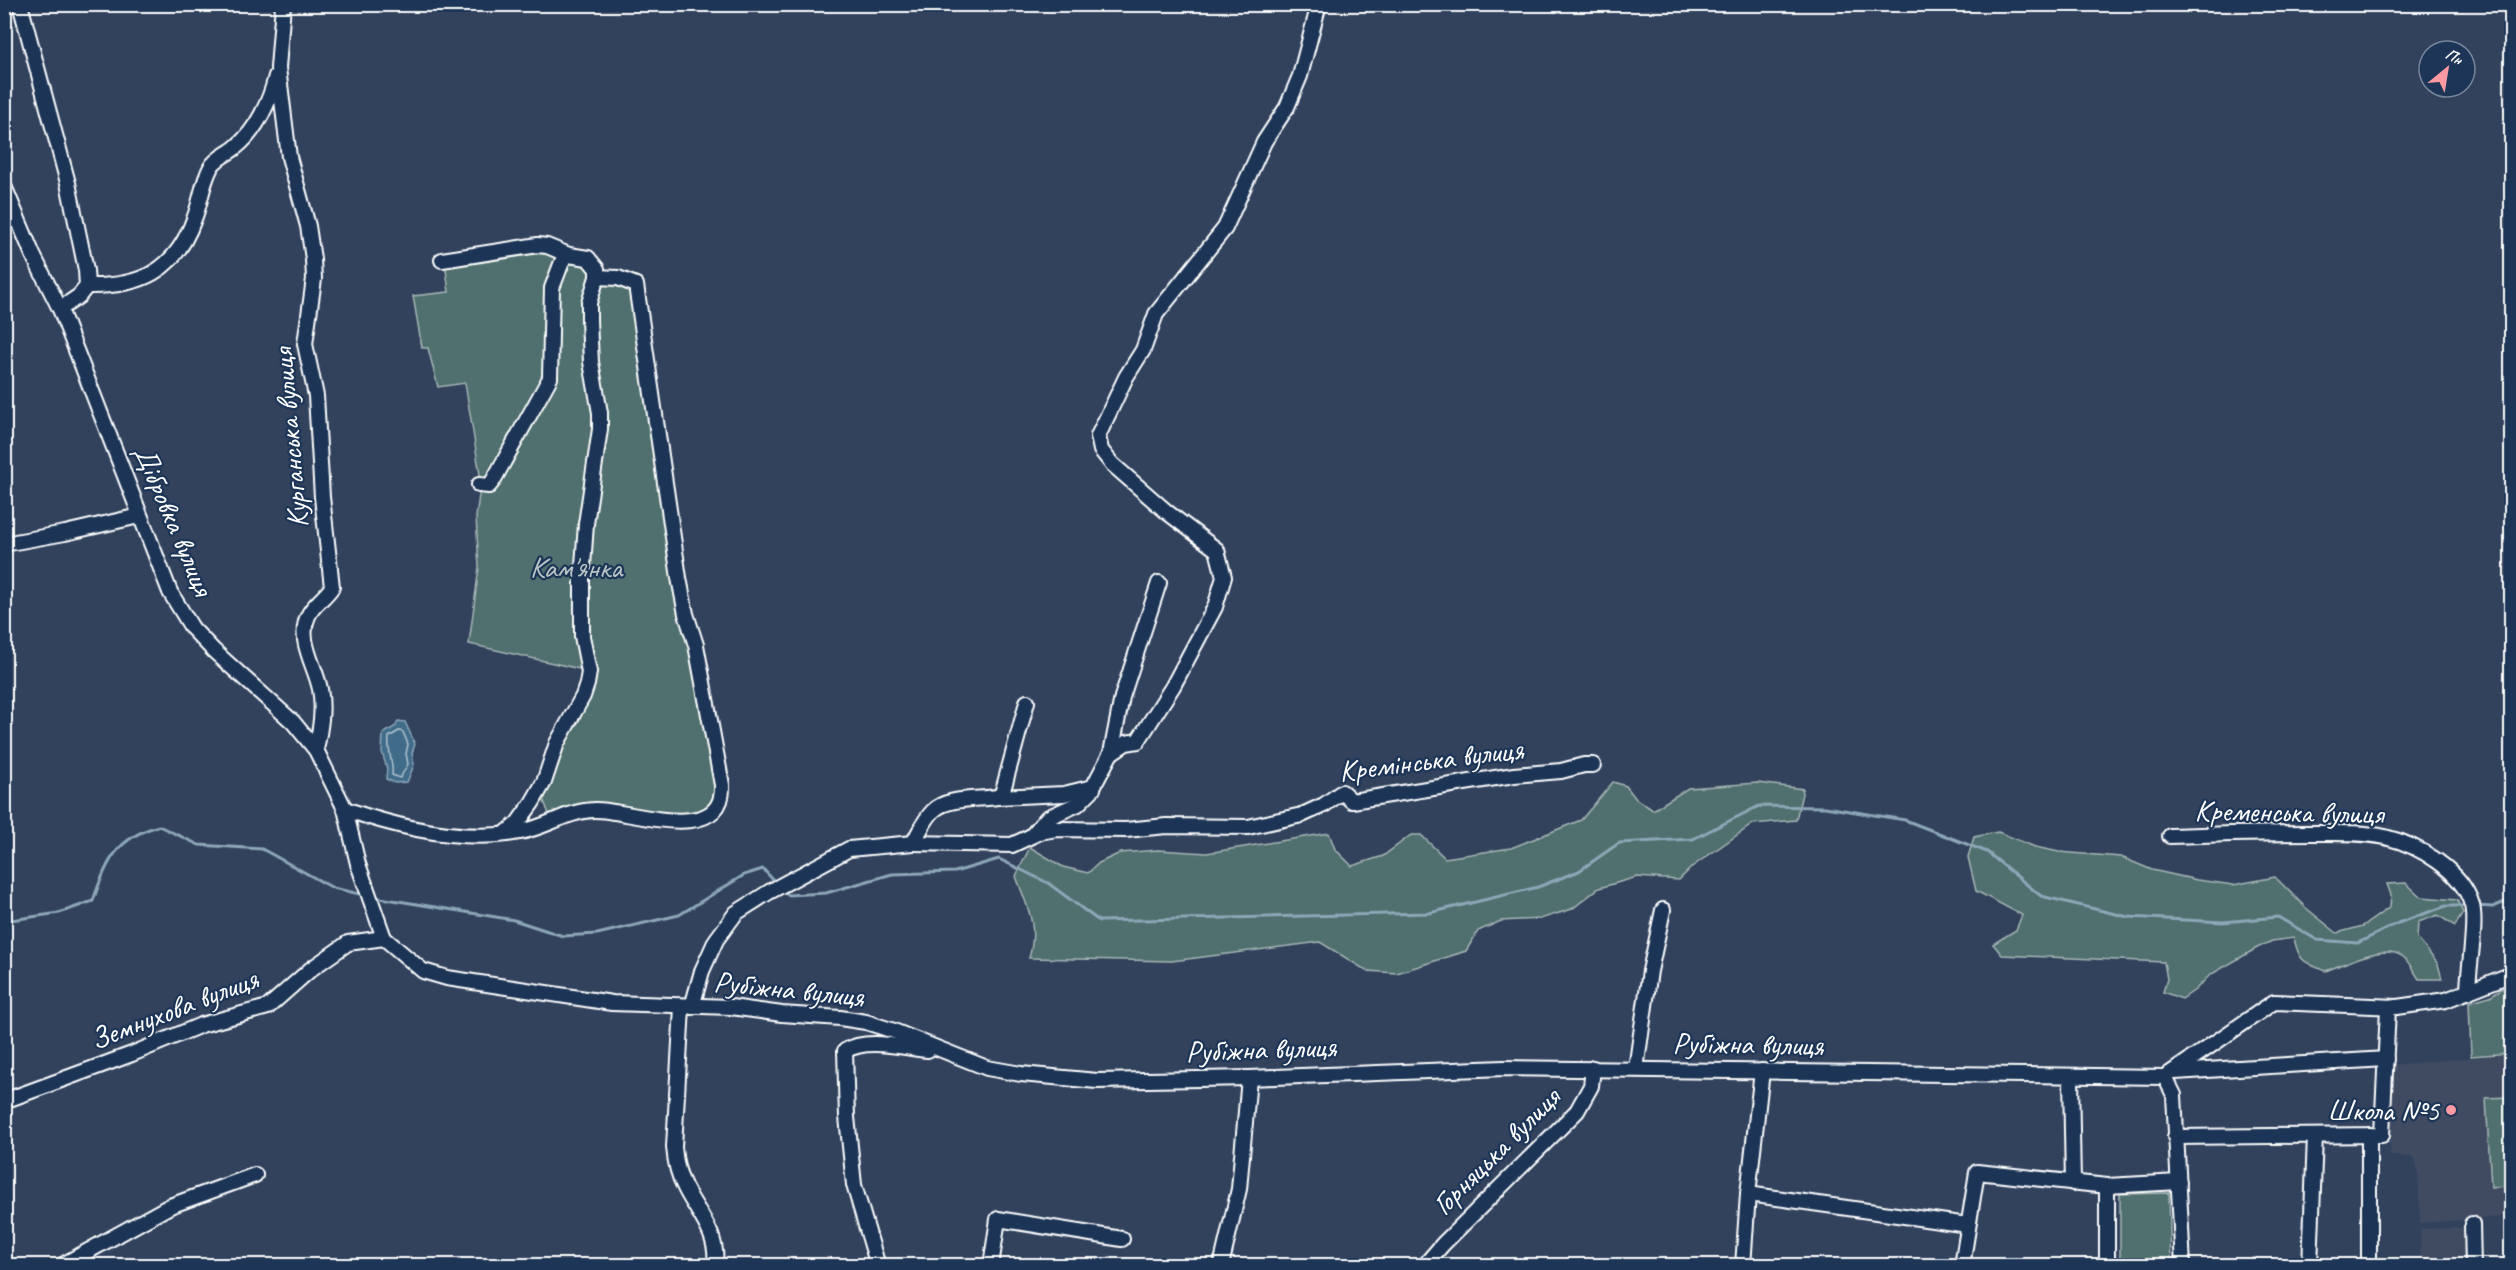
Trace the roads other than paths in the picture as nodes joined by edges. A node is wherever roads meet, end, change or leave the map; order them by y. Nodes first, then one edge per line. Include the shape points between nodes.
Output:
1 (20, 4) edge
2 (284, 4) edge
3 (1319, 4) edge
4 (278, 68) junction
5 (4, 186) edge
6 (565, 254) junction
7 (442, 260) dead end
8 (597, 278) junction
9 (87, 286) junction
10 (60, 309) junction
11 (479, 485) dead end
12 (139, 516) junction
13 (4, 544) edge
14 (1159, 583) dead end
15 (1027, 702) dead end
16 (316, 750) junction
17 (1111, 753) junction
18 (1593, 765) dead end
19 (1097, 776) junction
20 (997, 797) junction
21 (345, 809) junction
22 (505, 834) junction
23 (2170, 836) dead end
24 (1029, 837) junction
25 (913, 843) junction
26 (1664, 910) dead end
27 (384, 938) junction
28 (2511, 974) edge
29 (2468, 992) junction
30 (687, 1007) junction
31 (2388, 1008) junction
32 (945, 1052) junction
33 (2385, 1059) junction
34 (1593, 1068) junction
35 (1636, 1069) junction
36 (1762, 1071) junction
37 (2169, 1075) junction
38 (1249, 1078) junction
39 (2071, 1078) junction
40 (4, 1101) edge
41 (2369, 1135) junction
42 (2315, 1136) junction
43 (2175, 1137) junction
44 (255, 1175) dead end
45 (2179, 1182) junction
46 (2073, 1184) junction
47 (2107, 1186) junction
48 (1748, 1194) junction
49 (2472, 1224) dead end
50 (1968, 1225) junction
51 (1122, 1239) dead end
52 (61, 1266) edge
53 (715, 1266) edge
54 (878, 1266) edge
55 (991, 1266) edge
56 (1221, 1266) edge
57 (1424, 1266) edge
58 (1743, 1266) edge
59 (1962, 1266) edge
60 (2107, 1266) edge
61 (2183, 1266) edge
62 (2310, 1266) edge
63 (2368, 1266) edge
64 (2473, 1266) edge

1 - 9 street via 68,183
2 - 4 street, Курганська вулиця
3 - 17 street via 1287,107 1264,142 1225,228 1156,314 1143,351 1098,436 1105,457 1217,550 1224,577 1222,592 1173,686 1138,741 1126,743
4 - 9 street via 270,97 249,134 212,165 192,226 173,258 129,284
4 - 16 street, Курганська вулиця via 289,157 313,259 305,344 316,396 332,587 308,615 306,625 307,650 322,705
5 - 10 street, Дібровка вулиця
6 - 7 street via 547,246 529,245
6 - 8 street via 588,258 597,269
6 - 11 street via 552,288 548,384 491,484
8 - 22 street via 589,303 591,362 600,429 582,580 582,636 589,672 544,782 517,824
8 - 22 street via 618,278 636,285 679,578 696,645 722,785 721,799 705,814 684,820 661,821 591,810
9 - 10 street via 80,296
10 - 12 street, Дібровка вулиця
12 - 13 street
12 - 16 street, Дібровка вулиця via 170,592 192,628 293,722
14 - 17 street, Кремінська вулиця via 1122,696
15 - 20 street via 1007,783
16 - 21 street, Дібровка вулиця
17 - 19 street, Кремінська вулиця
18 - 24 street, Кремінська вулиця via 1352,801 1342,792 1302,815 1248,827 1056,829
19 - 20 street, Кремінська вулиця via 1093,787 1086,790
19 - 24 street, Кремінська вулиця via 1093,790 1071,808 1047,819
20 - 25 street, Кремінська вулиця via 937,808
21 - 22 street via 408,827 468,835
21 - 27 street, Дібровка вулиця via 358,864
23 - 29 street, Кременська вулиця via 2346,834 2384,837 2424,854 2454,874 2466,891 2472,910
24 - 25 street, Кремінська вулиця via 1012,845
25 - 30 street, Кремінська вулиця via 849,849 736,914 716,940
26 - 35 street via 1650,971
27 - 30 street, Рубіжна вулиця via 423,971 447,978 612,1003
27 - 40 street, Земнухова вулиця via 348,943 268,1007 201,1026
28 - 29 street
29 - 31 street via 2446,1000
30 - 32 street, Рубіжна вулиця via 730,1007 866,1022
30 - 53 street, Кремінська вулиця via 675,1162 685,1189 714,1240
31 - 33 street
31 - 37 street via 2274,1002
32 - 38 street, Рубіжна вулиця via 987,1068 1048,1077 1097,1081
32 - 54 street via 873,1045 854,1045 845,1051 854,1185
33 - 37 street, Рубіжна вулиця
33 - 41 street via 2382,1135
34 - 35 street, Рубіжна вулиця
34 - 38 street, Рубіжна вулиця via 1418,1070
34 - 57 street, Горняцька вулиця via 1591,1086 1577,1111
35 - 36 street, Рубіжна вулиця
36 - 39 street, Рубіжна вулиця
36 - 48 street
37 - 39 street, Рубіжна вулиця
37 - 43 street via 2174,1095
38 - 56 street via 1239,1189
39 - 46 street
41 - 42 street
41 - 63 street
42 - 43 street
42 - 62 street
43 - 45 street
44 - 52 street via 170,1206
45 - 47 street
45 - 61 street
46 - 47 street
46 - 50 street via 1977,1172
47 - 60 street
48 - 50 street
48 - 58 street
49 - 64 street
50 - 59 street
51 - 55 street via 998,1219

